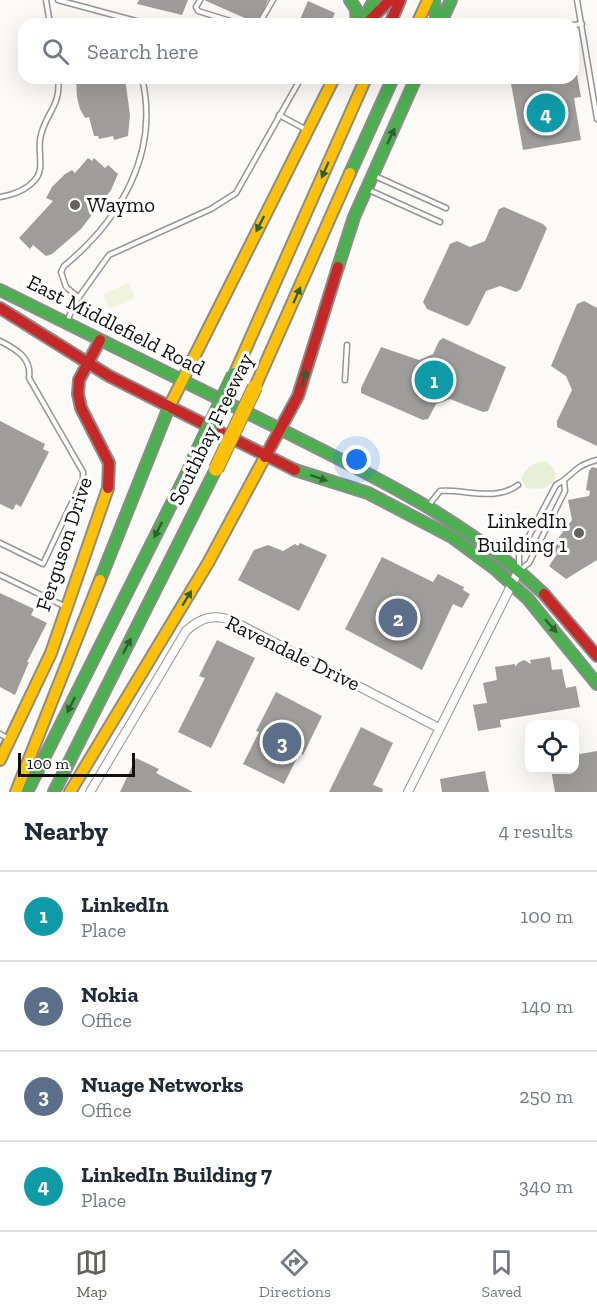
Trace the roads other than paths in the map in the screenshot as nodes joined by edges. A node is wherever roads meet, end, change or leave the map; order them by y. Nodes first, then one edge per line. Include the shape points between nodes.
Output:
1 (46, 0) edge
2 (58, 0) edge
3 (200, 0) edge
4 (273, 0) edge
5 (350, 0) edge
6 (374, 0) edge
7 (390, 0) edge
8 (400, 0) edge
9 (428, 0) edge
10 (434, 0) edge
11 (450, 0) edge
12 (577, 0) edge
13 (121, 17) joint
14 (49, 18) edge
15 (125, 18) edge
16 (221, 18) edge
17 (262, 18) edge
18 (360, 18) edge
19 (365, 18) edge
20 (369, 18) edge
21 (392, 18) edge
22 (420, 18) edge
23 (437, 18) edge
24 (441, 18) edge
25 (582, 24) junction
26 (579, 25) edge
27 (59, 84) edge
28 (142, 84) edge
29 (297, 84) edge
30 (331, 84) edge
31 (363, 84) edge
32 (390, 84) edge
33 (413, 84) edge
34 (596, 107) edge
35 (279, 115) junction
36 (597, 119) edge
37 (307, 130) junction
38 (372, 174) junction
39 (366, 188) junction
40 (0, 197) edge
41 (446, 208) dead end
42 (440, 222) dead end
43 (0, 290) edge
44 (79, 298) junction
45 (0, 308) edge
46 (66, 323) junction
47 (99, 340) junction
48 (0, 341) edge
49 (347, 345) dead end
50 (88, 363) junction
51 (345, 380) dead end
52 (180, 381) junction
53 (169, 407) junction
54 (279, 431) junction
55 (265, 457) junction
56 (597, 460) edge
57 (564, 481) junction
58 (518, 485) dead end
59 (428, 506) junction
60 (0, 543) edge
61 (519, 570) junction
62 (0, 575) edge
63 (511, 583) junction
64 (67, 608) junction
65 (597, 656) edge
66 (597, 684) edge
67 (439, 728) junction
68 (5, 737) edge
69 (0, 760) edge
70 (16, 792) edge
71 (27, 792) edge
72 (54, 792) edge
73 (70, 792) edge
74 (90, 792) edge
75 (408, 792) edge

1 - 14 lane
2 - 13 lane
3 - 16 lane via 198,11
4 - 17 lane
5 - 18 main road
6 - 19 main road
7 - 20 main road
8 - 21 main road
9 - 22 main road
10 - 23 main road
11 - 24 main road
12 - 25 lane
13 - 15 lane
25 - 26 lane
25 - 34 lane
27 - 40 lane via 60,93 40,141 41,171 23,189
28 - 44 lane via 146,132 135,177 106,225 62,272 66,287
29 - 35 lane
30 - 37 main road
31 -> 71 main road, Southbay Freeway, bridge via 234,375
72 -> 32 main road, Southbay Freeway, bridge via 255,387
38 -> 33 main road
34 - 36 lane
35 - 37 lane
35 - 44 lane via 236,193 211,209 109,255
37 -> 52 main road
38 - 39 main road
38 - 41 lane
39 - 42 lane
54 -> 39 main road via 298,396
43 - 46 main road, East Middlefield Road
44 - 46 lane
45 - 50 main road, East Middlefield Road
46 - 47 main road, East Middlefield Road
47 - 50 main road, Ferguson Drive
47 - 52 main road, East Middlefield Road
48 - 60 lane via 20,351 30,370 29,378 83,472 83,479 43,564
49 - 51 lane
50 - 53 main road, East Middlefield Road
50 - 64 main road, Ferguson Drive via 79,380 78,394 81,408 109,463 108,490
52 - 53 main road
52 - 54 main road, East Middlefield Road
53 - 55 main road, East Middlefield Road
53 - 70 main road
54 - 55 main road
54 - 59 main road, East Middlefield Road
55 -> 63 main road, East Middlefield Road via 386,501 452,537
73 -> 55 main road via 208,563
56 - 57 lane via 577,467
57 - 61 lane via 565,491 529,564
57 - 61 lane via 556,484 519,555
58 - 59 lane via 490,493 440,492
59 - 61 main road, East Middlefield Road
61 - 63 street
61 - 65 main road, East Middlefield Road
62 - 64 lane
63 -> 66 main road, East Middlefield Road via 563,639
63 - 67 street
64 - 68 main road, Ferguson Drive via 51,653
67 - 74 street, Ravendale Drive via 225,618 210,616 186,632
67 - 75 street
68 - 69 main road, Ferguson Drive

